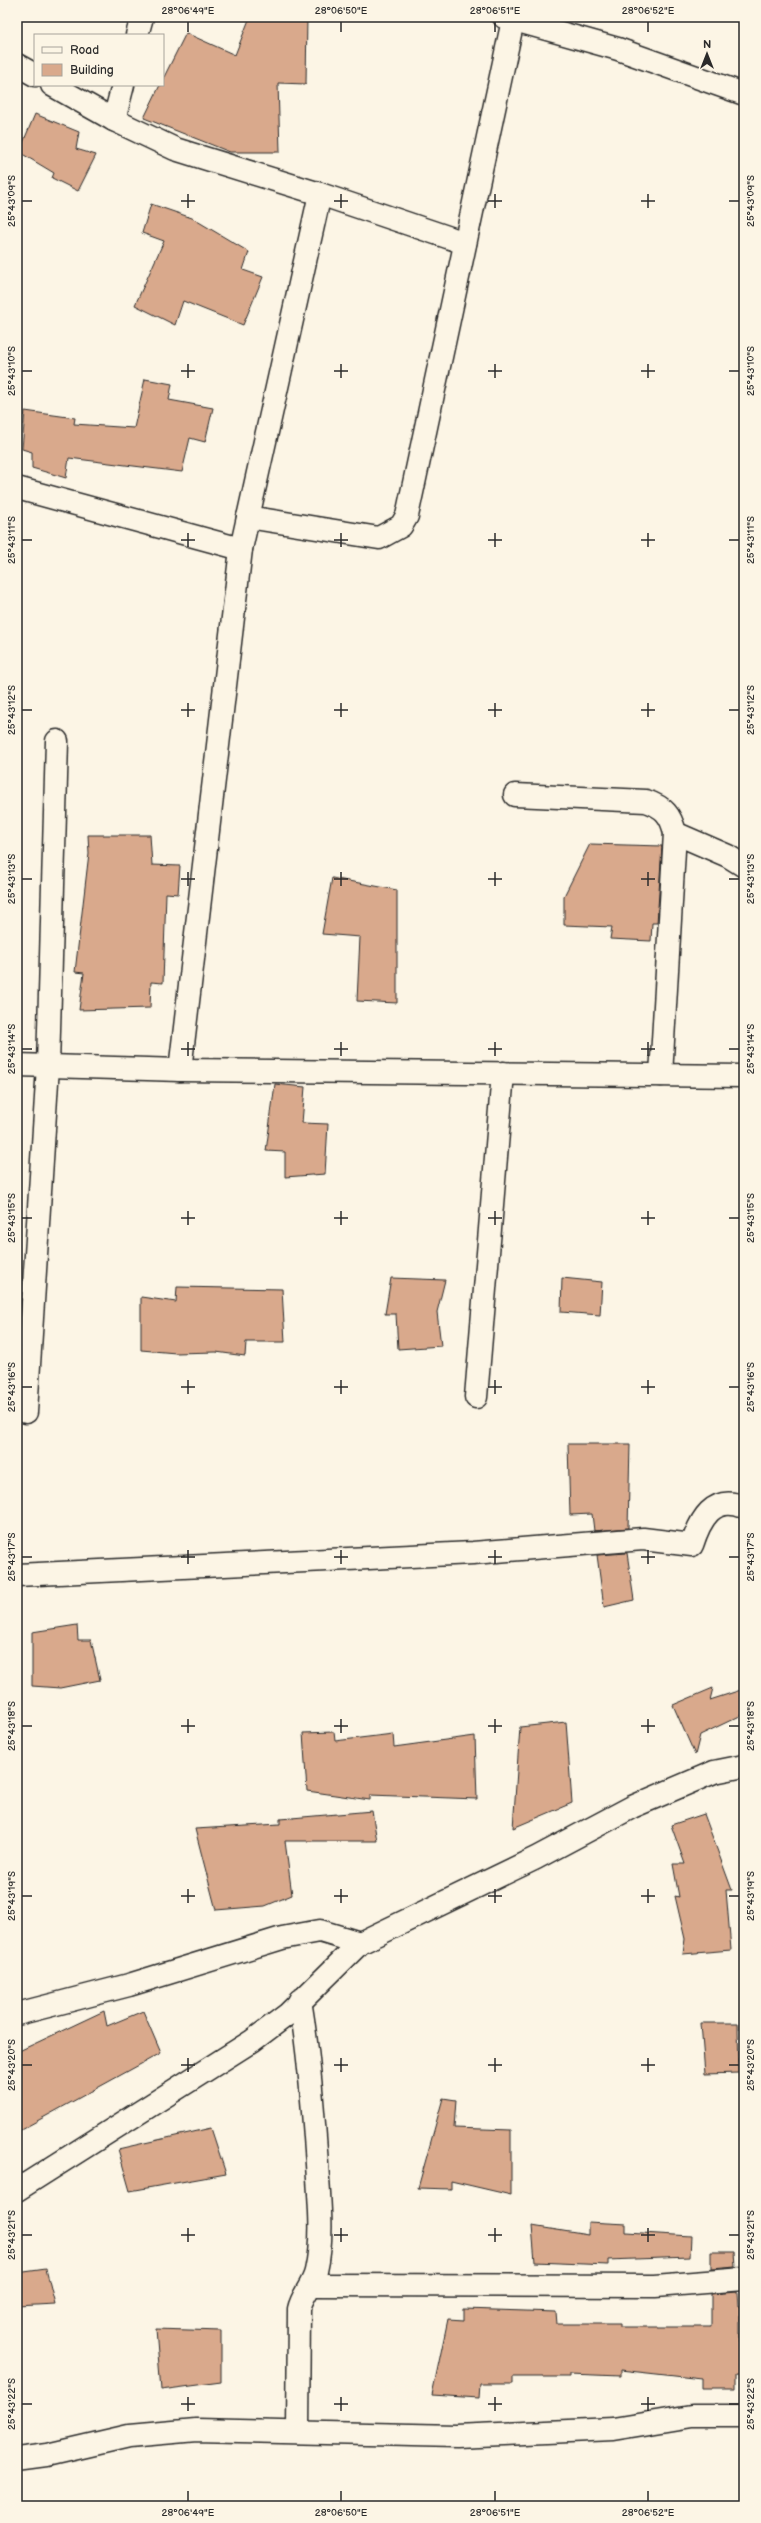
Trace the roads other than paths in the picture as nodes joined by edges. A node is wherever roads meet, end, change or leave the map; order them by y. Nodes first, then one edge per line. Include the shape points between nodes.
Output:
1 (142, 17) edge
2 (508, 18) edge
3 (137, 34) edge
4 (17, 65) edge
5 (34, 74) edge
6 (54, 86) edge
7 (123, 86) edge
8 (744, 94) edge
9 (114, 120) junction
10 (320, 194) junction
11 (465, 243) junction
12 (17, 488) edge
13 (248, 517) junction
14 (241, 549) junction
15 (57, 741) dead end
16 (515, 795) dead end
17 (675, 833) junction
18 (744, 866) edge
19 (17, 1065) edge
20 (48, 1066) junction
21 (180, 1070) junction
22 (503, 1073) junction
23 (661, 1075) junction
24 (744, 1076) edge
25 (476, 1397) dead end
26 (26, 1412) dead end
27 (744, 1507) edge
28 (17, 1575) edge
29 (744, 1766) edge
30 (360, 1943) junction
31 (300, 2000) junction
32 (17, 2014) edge
33 (17, 2190) edge
34 (744, 2279) edge
35 (312, 2285) junction
36 (744, 2416) edge
37 (298, 2432) junction
38 (17, 2459) edge

1 - 3 street
2 - 8 street via 618,48
2 - 11 street
4 - 5 street
6 - 9 street
7 - 9 street
9 - 10 street via 176,149
10 - 11 street
10 - 13 street
11 - 13 street via 407,516 402,526 379,538
12 - 14 street
13 - 14 street
14 - 21 street
15 - 20 street
16 - 17 street via 646,801 664,810 672,820
17 - 18 street via 728,856
17 - 23 street
19 - 20 street
20 - 21 street
20 - 26 street
21 - 22 street
22 - 23 street
22 - 25 street
23 - 24 street
27 - 28 street via 736,1504 719,1506 706,1512 697,1528 692,1545 643,1539 473,1553
29 - 30 street via 714,1772 632,1807 536,1858
30 - 31 street
30 - 32 street via 320,1931 282,1938 129,1985
31 - 33 street via 288,2014 252,2041
31 - 35 street via 310,2064 320,2203 318,2256
34 - 35 street via 654,2286
35 - 37 street via 299,2309
36 - 37 street via 692,2416 612,2429 456,2436
37 - 38 street via 196,2430 144,2435

